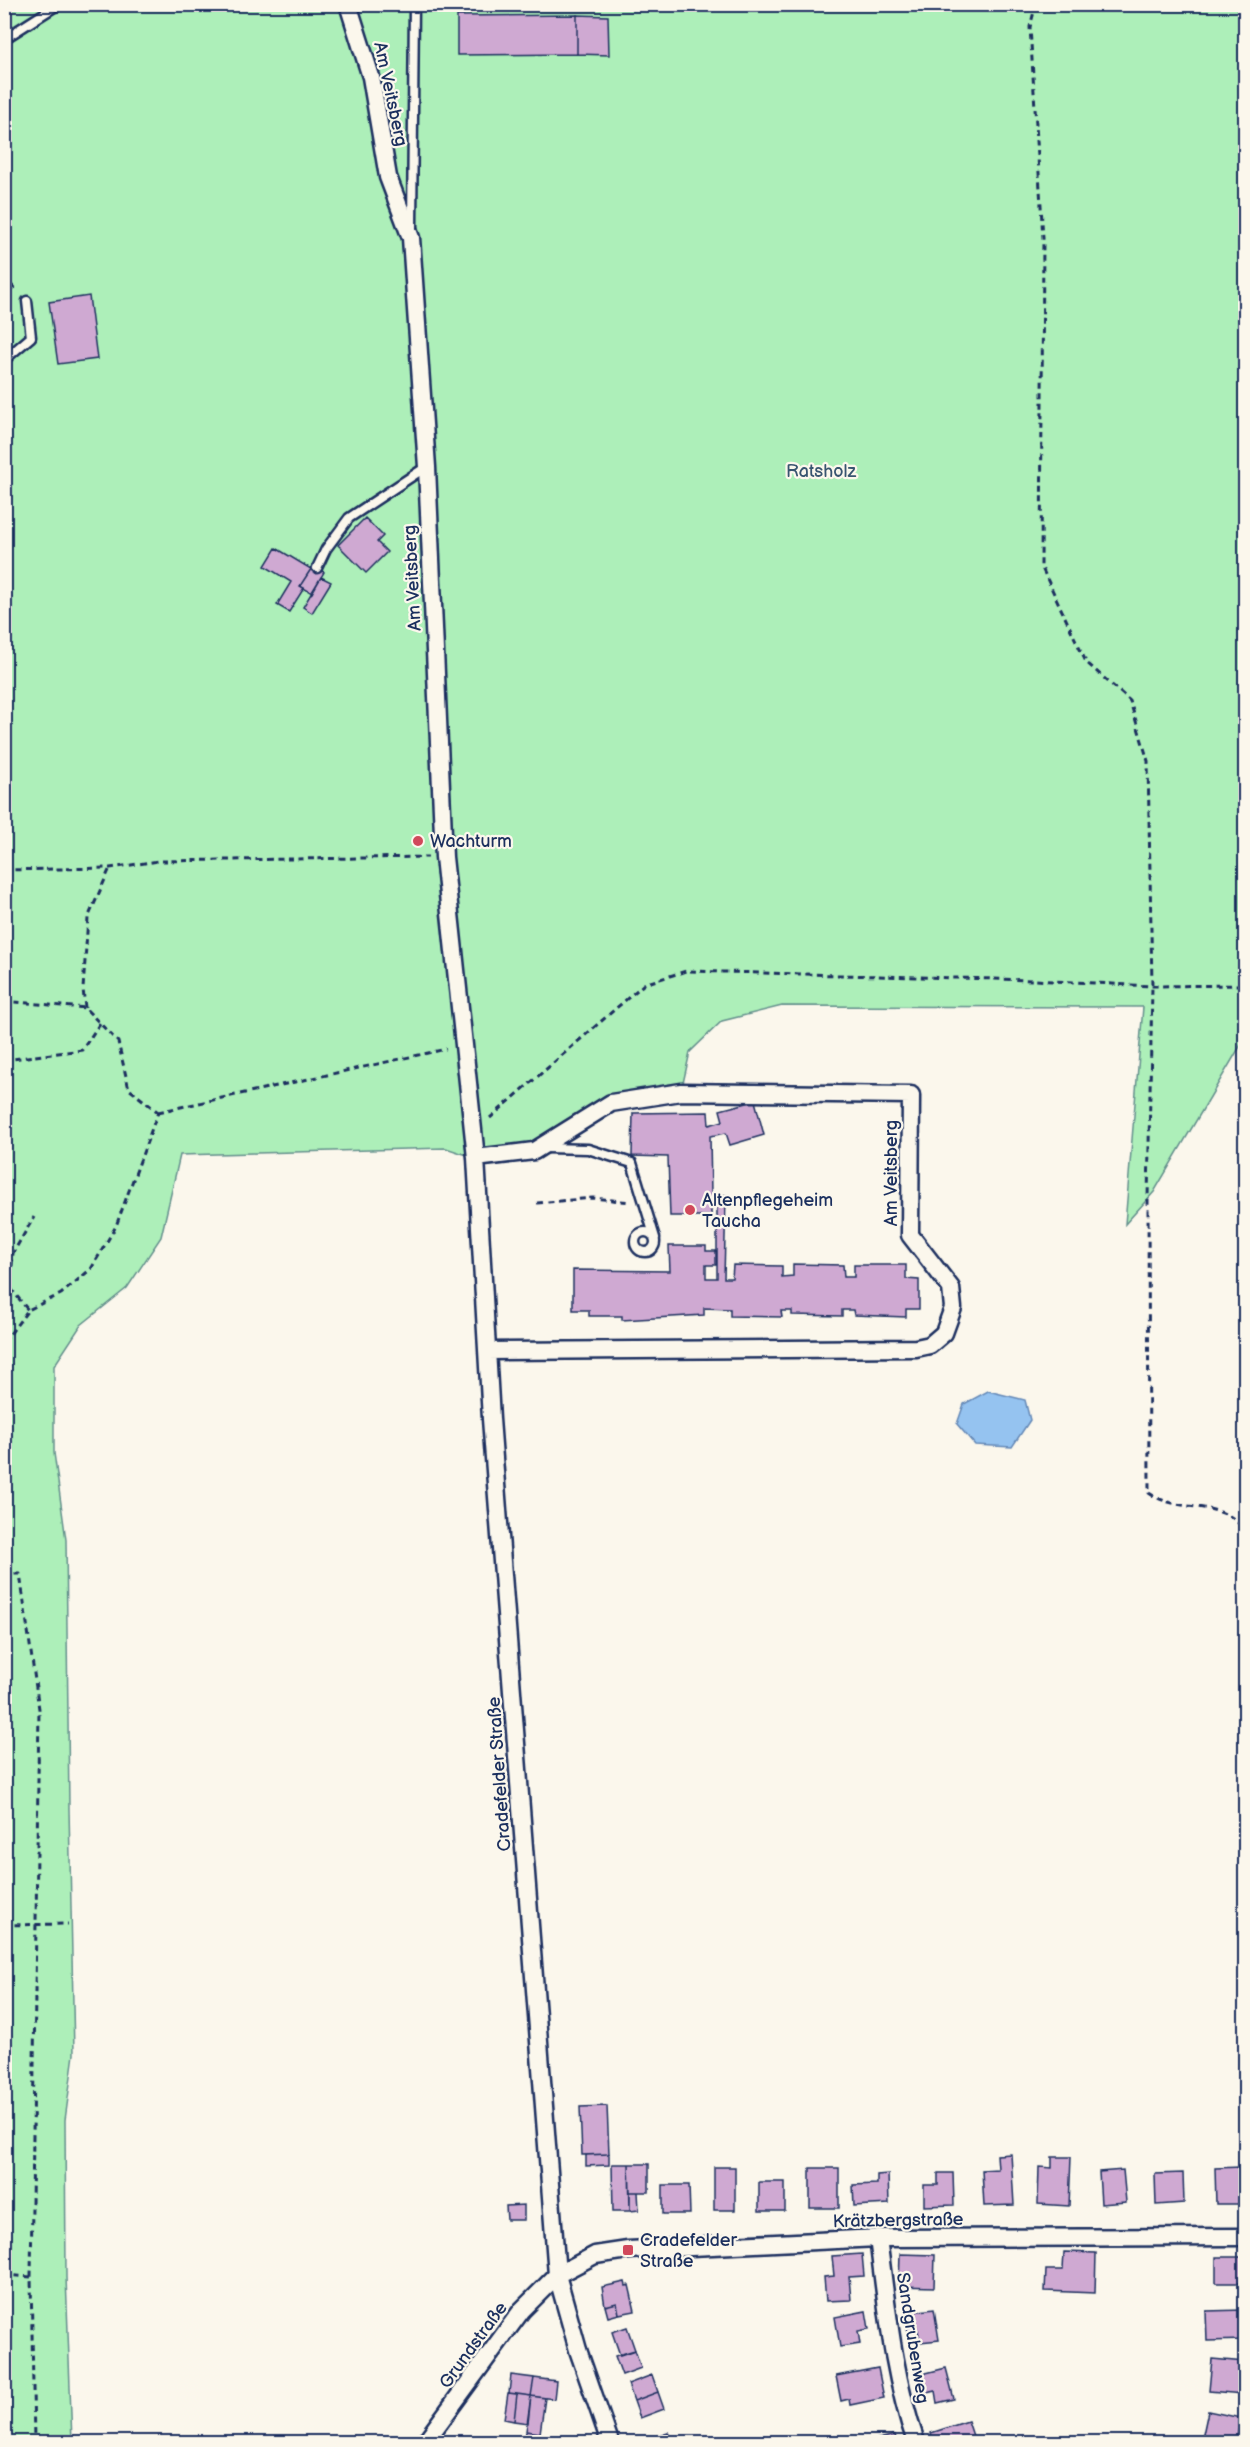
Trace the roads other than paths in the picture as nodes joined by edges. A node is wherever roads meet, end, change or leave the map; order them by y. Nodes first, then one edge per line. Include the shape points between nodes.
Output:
1 (59, 4) edge
2 (348, 4) edge
3 (414, 4) edge
4 (4, 39) edge
5 (411, 238) junction
6 (27, 301) road end
7 (4, 360) edge
8 (427, 467) junction
9 (317, 568) dead end
10 (542, 1148) junction
11 (476, 1158) junction
12 (655, 1238) dead end
13 (487, 1352) junction
14 (491, 1419) joint
15 (878, 2238) junction
16 (1245, 2238) edge
17 (558, 2275) junction
18 (425, 2442) edge
19 (610, 2442) edge
20 (916, 2442) edge

1 - 4 lane
2 - 5 street, Am Veitsberg via 371,77 388,177
3 - 5 lane
5 - 8 street, Am Veitsberg
6 - 7 lane via 31,337
8 - 9 lane via 349,518
8 - 11 street, Am Veitsberg via 444,857
10 - 11 street, Am Veitsberg
10 - 12 lane via 588,1149 632,1163
10 - 13 street, Am Veitsberg via 611,1103 681,1092 911,1095 910,1235 951,1288 953,1308 944,1333 930,1345 916,1348
11 - 13 street, Am Veitsberg
13 - 14 street, Am Veitsberg
14 - 17 street, Cradefelder Straße
15 - 16 street, Krätzbergstraße
15 - 17 street, Krätzbergstraße via 628,2250 595,2255
15 - 20 street, Sandgrubenweg via 891,2344
17 - 18 street, Grundstraße via 522,2310
17 - 19 street, Cradefelder Straße via 578,2350

